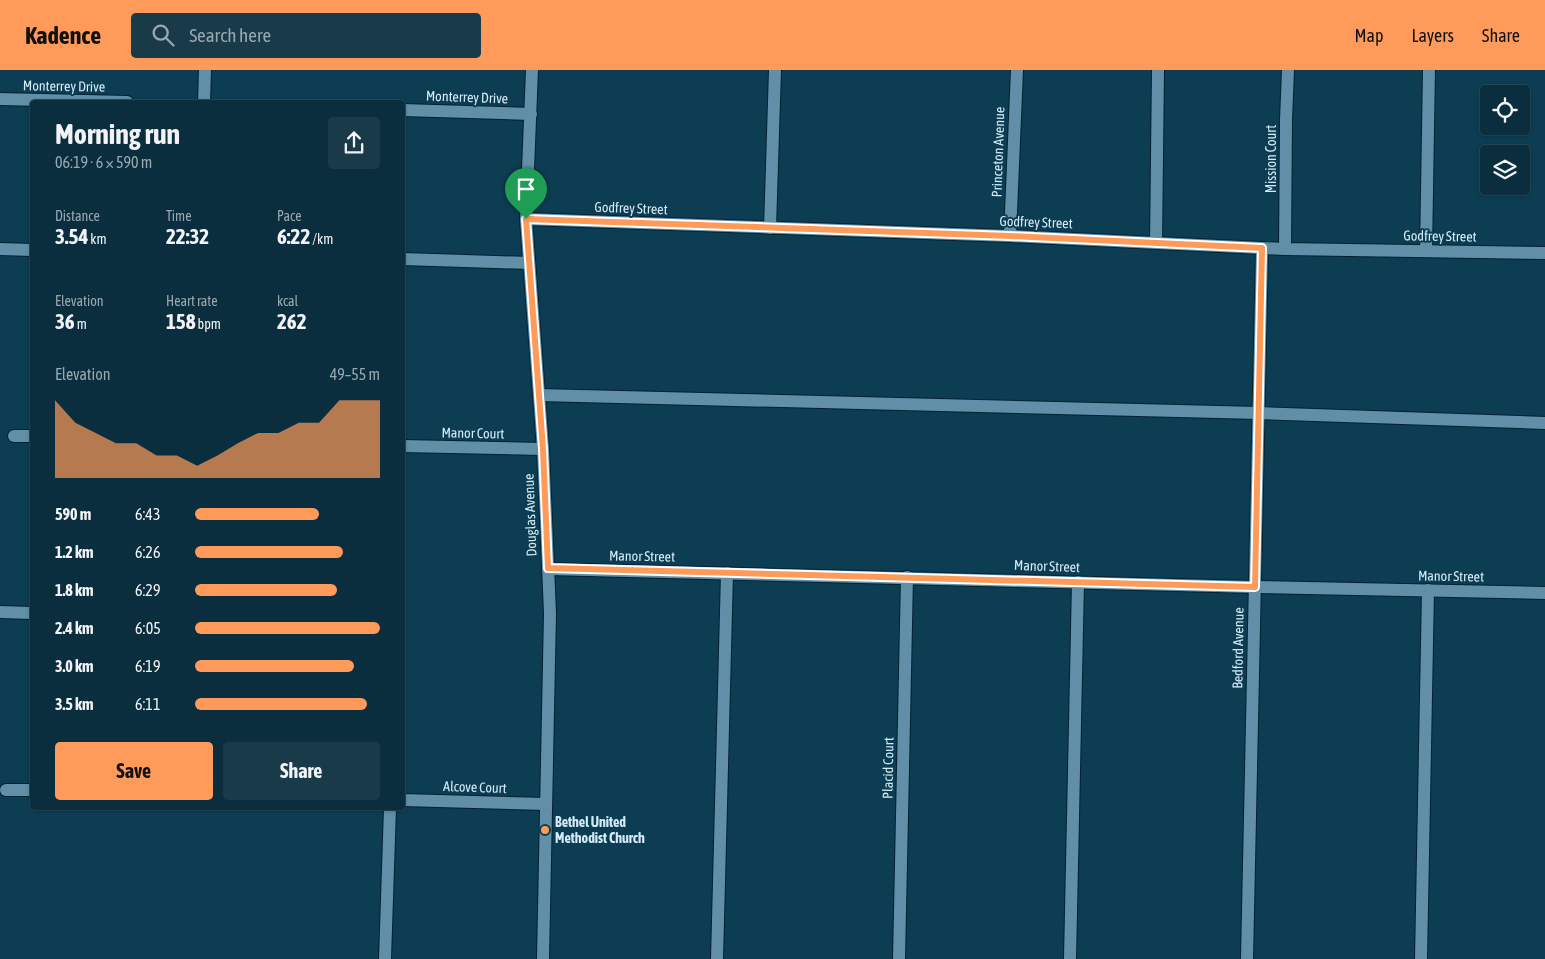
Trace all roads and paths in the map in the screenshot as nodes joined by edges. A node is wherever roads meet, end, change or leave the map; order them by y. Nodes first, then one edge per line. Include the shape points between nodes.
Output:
1 (205, 70) edge
2 (532, 70) edge
3 (775, 70) edge
4 (1017, 70) edge
5 (1158, 70) edge
6 (1288, 70) edge
7 (1429, 70) edge
8 (0, 100) edge
9 (30, 100) edge
10 (204, 100) edge
11 (405, 110) edge
12 (530, 114) junction
13 (526, 219) junction
14 (770, 228) junction
15 (1010, 236) junction
16 (1156, 243) junction
17 (1262, 248) junction
18 (0, 249) edge
19 (1285, 249) junction
20 (30, 250) edge
21 (1426, 251) junction
22 (1545, 253) edge
23 (405, 259) edge
24 (529, 263) junction
25 (538, 395) junction
26 (1259, 413) junction
27 (1545, 423) edge
28 (14, 436) dead end
29 (30, 436) edge
30 (405, 446) edge
31 (543, 449) junction
32 (548, 568) junction
33 (727, 573) junction
34 (907, 577) junction
35 (1078, 582) junction
36 (1255, 587) junction
37 (1428, 590) junction
38 (1545, 593) edge
39 (0, 612) edge
40 (30, 613) edge
41 (6, 790) dead end
42 (30, 790) edge
43 (405, 800) edge
44 (546, 804) junction
45 (390, 810) edge
46 (385, 959) edge
47 (543, 959) edge
48 (717, 959) edge
49 (899, 959) edge
50 (1070, 959) edge
51 (1247, 959) edge
52 (1421, 959) edge

1 - 10 street
2 - 12 street, Douglas Avenue
3 - 14 street
4 - 15 street, Princeton Avenue
5 - 16 street
6 - 19 street, Mission Court
7 - 21 street
8 - 9 street, Monterrey Drive
11 - 12 street, Monterrey Drive
12 - 13 street, Douglas Avenue
13 - 14 street, Godfrey Street
13 - 24 street, Douglas Avenue
14 - 15 street, Godfrey Street
15 - 16 street, Godfrey Street
16 - 17 street, Godfrey Street
17 - 19 street, Godfrey Street
17 - 26 street, Bedford Avenue
18 - 20 street
19 - 21 street, Godfrey Street
21 - 22 street, Godfrey Street
23 - 24 street
24 - 25 street, Douglas Avenue
25 - 26 street
25 - 31 street, Douglas Avenue
26 - 27 street
26 - 36 street, Bedford Avenue
28 - 29 street
30 - 31 street, Manor Court
31 - 32 street, Douglas Avenue
32 - 33 street, Manor Street
32 - 44 street, Douglas Avenue
33 - 34 street, Manor Street
33 - 48 street
34 - 35 street, Manor Street
34 - 49 street, Placid Court
35 - 36 street, Manor Street
35 - 50 street
36 - 37 street, Manor Street
36 - 51 street, Bedford Avenue
37 - 38 street, Manor Street
37 - 52 street
39 - 40 street
41 - 42 street
43 - 44 street, Alcove Court
44 - 47 street, Douglas Avenue
45 - 46 street

